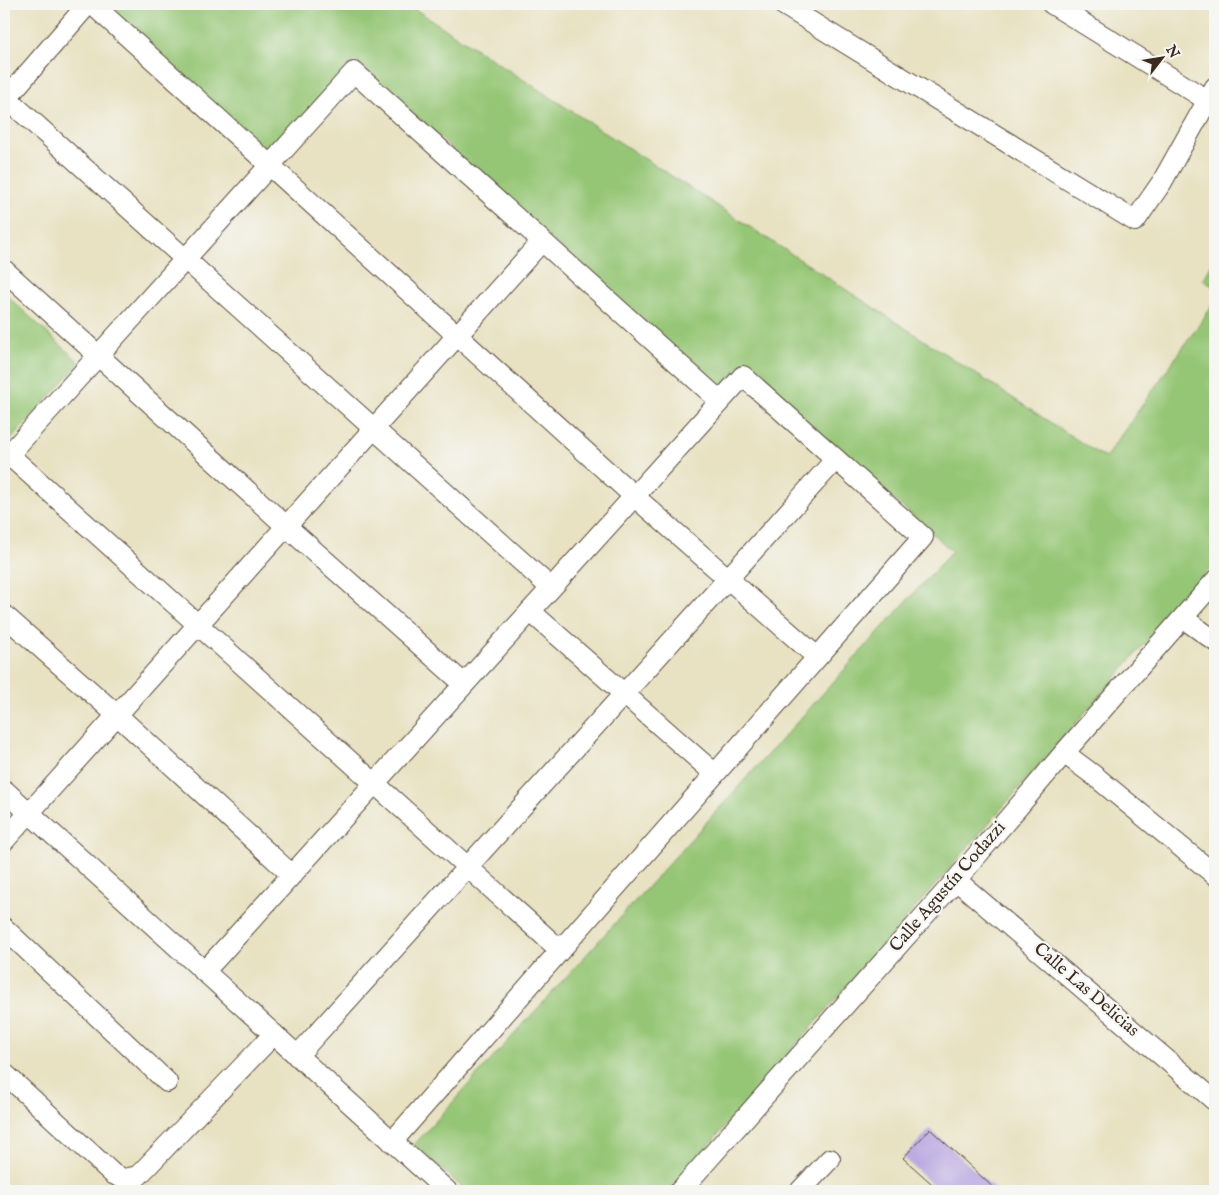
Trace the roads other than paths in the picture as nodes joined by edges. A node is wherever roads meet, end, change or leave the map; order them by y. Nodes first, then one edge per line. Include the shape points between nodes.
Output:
1 (88, 4) edge
2 (92, 4) edge
3 (782, 4) edge
4 (1052, 4) edge
5 (1211, 93) edge
6 (4, 98) edge
7 (269, 166) junction
8 (542, 241) junction
9 (185, 259) junction
10 (4, 270) edge
11 (456, 335) junction
12 (98, 355) junction
13 (720, 401) junction
14 (373, 429) junction
15 (6, 458) edge
16 (836, 459) junction
17 (634, 496) junction
18 (286, 526) junction
19 (728, 579) junction
20 (1215, 581) edge
21 (551, 588) junction
22 (530, 611) junction
23 (4, 615) edge
24 (1183, 618) junction
25 (198, 624) junction
26 (1215, 641) edge
27 (817, 657) junction
28 (464, 684) junction
29 (624, 694) junction
30 (117, 715) junction
31 (1064, 754) junction
32 (714, 774) junction
33 (374, 784) junction
34 (4, 790) edge
35 (29, 813) junction
36 (4, 841) edge
37 (468, 868) junction
38 (292, 875) junction
39 (1215, 875) edge
40 (956, 880) junction
41 (4, 928) edge
42 (560, 950) junction
43 (204, 972) junction
44 (274, 1034) junction
45 (298, 1056) junction
46 (4, 1073) edge
47 (167, 1082) dead end
48 (1215, 1101) edge
49 (392, 1142) junction
50 (830, 1159) dead end
51 (447, 1191) edge
52 (680, 1191) edge
53 (800, 1191) edge

1 - 6 street
2 - 7 street
3 - 5 street via 1135,221 1162,182
4 - 5 street
6 - 9 street
7 - 8 street via 354,72
7 - 9 street
7 - 11 street
8 - 11 street
8 - 13 street
9 - 12 street
9 - 14 street
10 - 12 street
11 - 14 street
11 - 17 street
12 - 15 street
12 - 18 street
13 - 16 street via 743,376
13 - 17 street
14 - 18 street
14 - 21 street
15 - 25 street
16 - 19 street
16 - 27 street via 923,537
17 - 19 street
17 - 21 street
18 - 25 street
18 - 28 street
19 - 27 street
19 - 29 street
20 - 24 street, Calle Agustín Codazzi
21 - 22 street
22 - 28 street
22 - 29 street
23 - 30 street
24 - 26 street
24 - 31 street, Calle Agustín Codazzi
25 - 30 street
25 - 33 street
27 - 32 street
28 - 33 street
29 - 32 street
29 - 37 street
30 - 35 street
30 - 38 street
31 - 39 street via 1096,776
31 - 40 street, Calle Agustín Codazzi
32 - 42 street
33 - 37 street
33 - 38 street
34 - 35 street
35 - 36 street
35 - 43 street
37 - 42 street
37 - 45 street
38 - 43 street
40 - 48 street, Calle Las Delicias
40 - 52 street, Calle Agustín Codazzi
41 - 47 street
42 - 49 street
43 - 44 street
44 - 45 street
44 - 46 street via 138,1176 124,1179 113,1174
45 - 49 street
49 - 51 street
50 - 53 street

